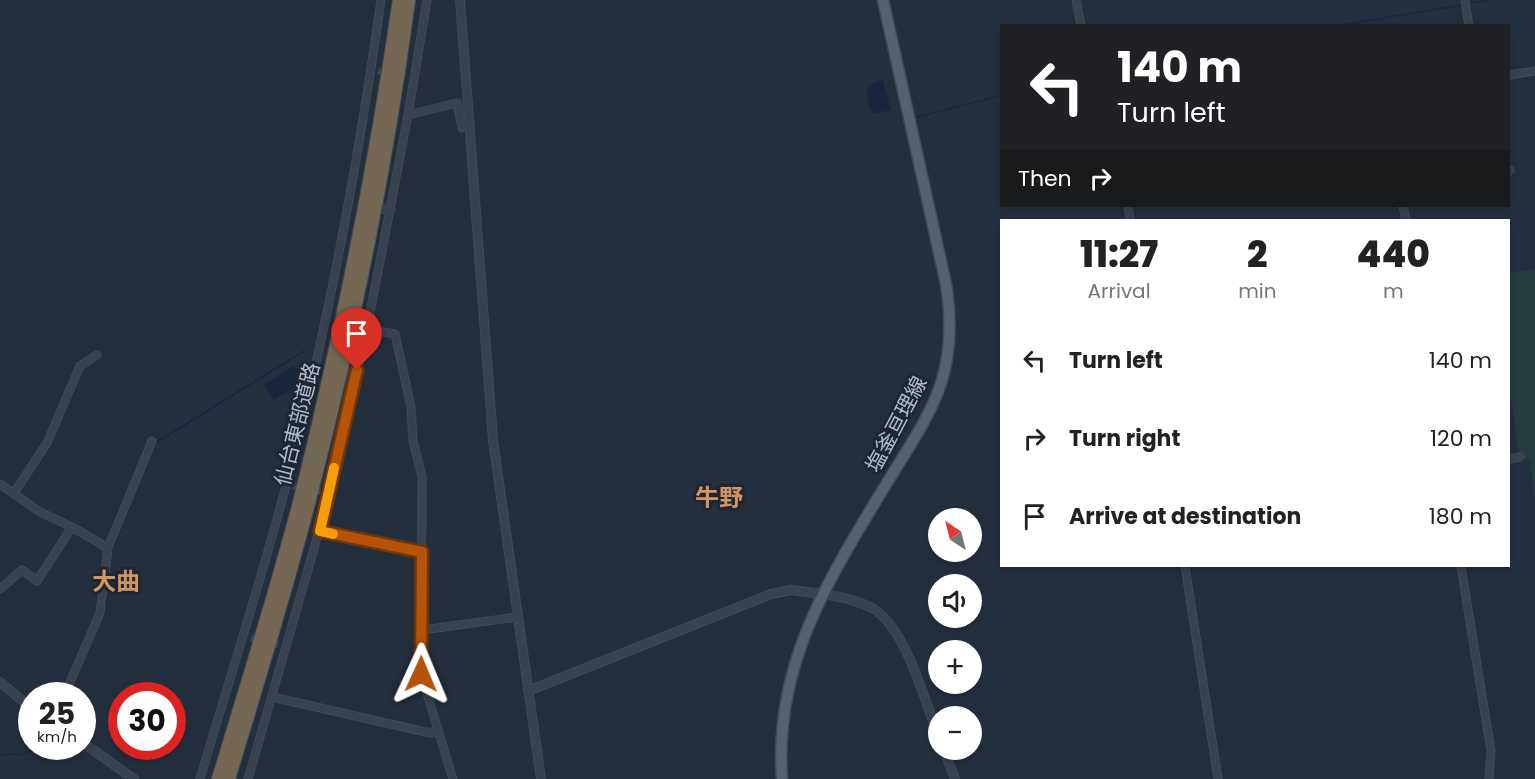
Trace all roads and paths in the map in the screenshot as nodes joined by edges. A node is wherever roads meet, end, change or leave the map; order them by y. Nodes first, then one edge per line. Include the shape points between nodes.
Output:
1 (381, 0) edge
2 (399, 0) edge
3 (409, 0) edge
4 (427, 0) edge
5 (460, 0) edge
6 (883, 0) edge
7 (1076, 0) edge
8 (1466, 4) edge
9 (1081, 24) edge
10 (1469, 24) edge
11 (1535, 71) edge
12 (1510, 75) edge
13 (405, 76) tunnel mouth
14 (414, 78) junction
15 (408, 114) junction
16 (469, 126) junction
17 (382, 209) dead end
18 (391, 210) junction
19 (367, 329) junction
20 (97, 355) dead end
21 (152, 441) dead end
22 (1520, 457) dead end
23 (1510, 459) edge
24 (0, 484) edge
25 (14, 493) junction
26 (72, 527) junction
27 (320, 531) junction
28 (108, 548) junction
29 (422, 552) junction
30 (1185, 567) edge
31 (1461, 567) edge
32 (0, 589) edge
33 (822, 594) junction
34 (518, 617) junction
35 (422, 630) junction
36 (242, 636) junction
37 (251, 638) tunnel mouth
38 (0, 682) edge
39 (70, 682) edge
40 (528, 691) junction
41 (272, 697) junction
42 (18, 698) edge
43 (928, 710) edge
44 (438, 730) junction
45 (96, 752) edge
46 (948, 760) edge
47 (134, 779) edge
48 (200, 779) edge
49 (218, 779) edge
50 (229, 779) edge
51 (248, 779) edge
52 (453, 779) edge
53 (541, 779) edge
54 (782, 779) edge
55 (955, 779) edge
56 (1218, 779) edge
57 (1489, 779) edge

1 - 36 street via 375,71 354,205 290,485
2 - 49 highway, 仙台東部道路 via 370,176 334,354 282,566
3 - 50 highway, 仙台東部道路 via 381,177 340,376 291,569
4 - 14 street
5 - 16 street
6 - 33 main road, 塩釜亘理線 via 946,284 950,348 930,413
7 - 9 street
8 - 10 street
11 - 12 street
13 - 14 street
14 - 15 street
15 - 16 street via 457,103 462,128
15 - 18 street
16 - 34 street via 493,440
17 - 18 street
18 - 19 street
19 - 27 street via 325,493
19 - 29 street via 395,334 422,477
20 - 25 street via 80,366 47,443
21 - 28 street
22 - 23 street
24 - 25 street
25 - 26 street via 40,512
26 - 28 street
26 - 32 street via 37,580 22,570
27 - 29 street
27 - 41 street via 283,646
28 - 39 street via 100,613
29 - 35 street
30 - 56 street
31 - 57 street via 1491,751
33 - 40 street via 791,590 771,594
33 - 43 street via 854,601 884,617 905,650
33 - 54 main road, 塩釜亘理線 via 801,641 787,695
34 - 35 street
34 - 40 street
35 - 44 street via 421,674
36 - 37 street
36 - 48 street
38 - 42 street
40 - 53 street
41 - 44 street via 430,733
41 - 51 street
44 - 52 street
45 - 47 street
46 - 55 street

